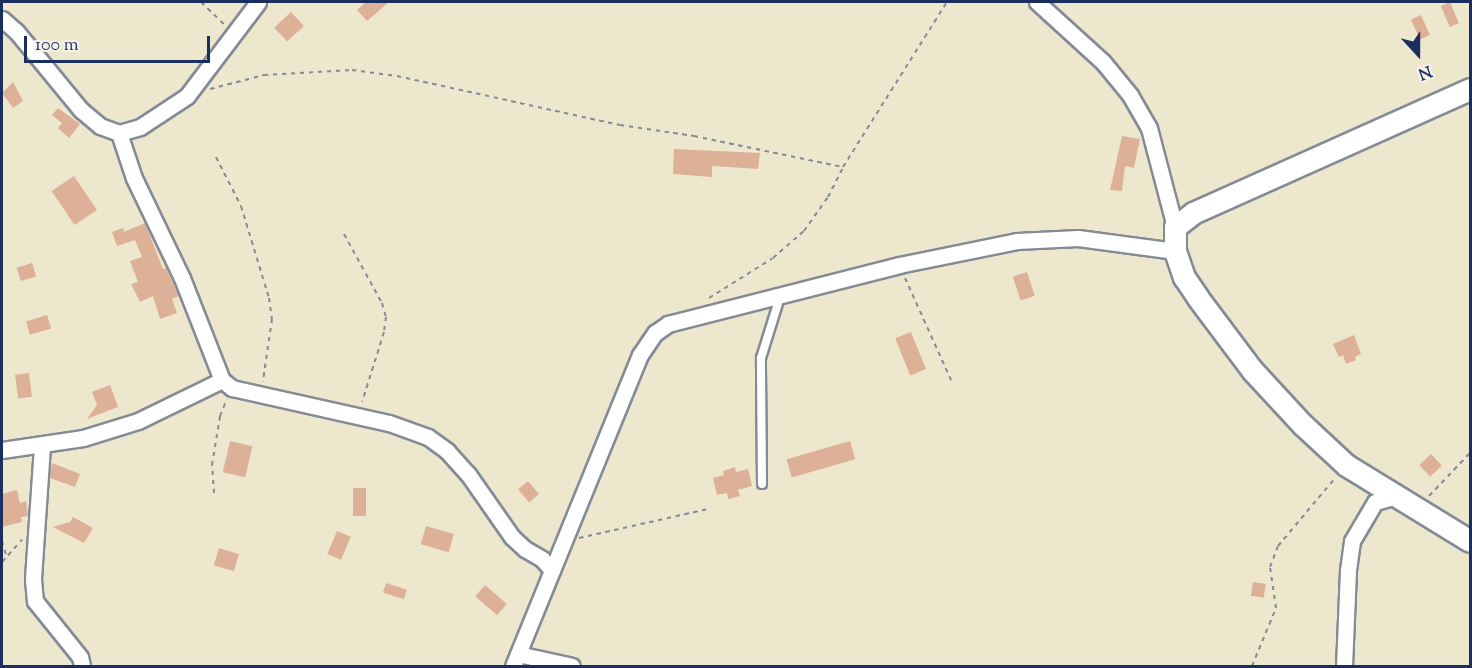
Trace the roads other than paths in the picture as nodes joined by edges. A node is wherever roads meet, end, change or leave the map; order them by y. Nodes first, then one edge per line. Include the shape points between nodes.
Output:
1 (258, 2) edge
2 (1037, 2) edge
3 (2, 19) edge
4 (1470, 89) edge
5 (119, 133) junction
6 (1175, 227) junction
7 (1175, 251) junction
8 (780, 295) junction
9 (227, 384) junction
10 (42, 446) junction
11 (2, 450) edge
12 (762, 484) dead end
13 (1397, 496) junction
14 (1470, 541) edge
15 (552, 570) junction
16 (516, 660) edge
17 (82, 666) edge
18 (572, 666) edge
19 (1344, 666) edge

1 - 5 street via 187,96 140,127
2 - 6 street via 1103,62 1130,95 1149,128
3 - 5 street via 81,110 100,126
4 - 6 street via 1238,191 1193,213
5 - 9 street via 134,178
6 - 7 street
7 - 8 street via 1078,238 1017,241
7 - 13 street via 1189,284 1252,370 1346,465
8 - 12 lane via 761,358
8 - 15 street via 668,324 655,333 640,355
9 - 10 street via 138,421
9 - 15 street via 389,423 418,434 447,452 468,474 512,537
10 - 11 street
10 - 17 street via 35,601 80,657
13 - 14 street
13 - 19 street via 1375,502 1352,541
15 - 16 street
16 - 18 street

